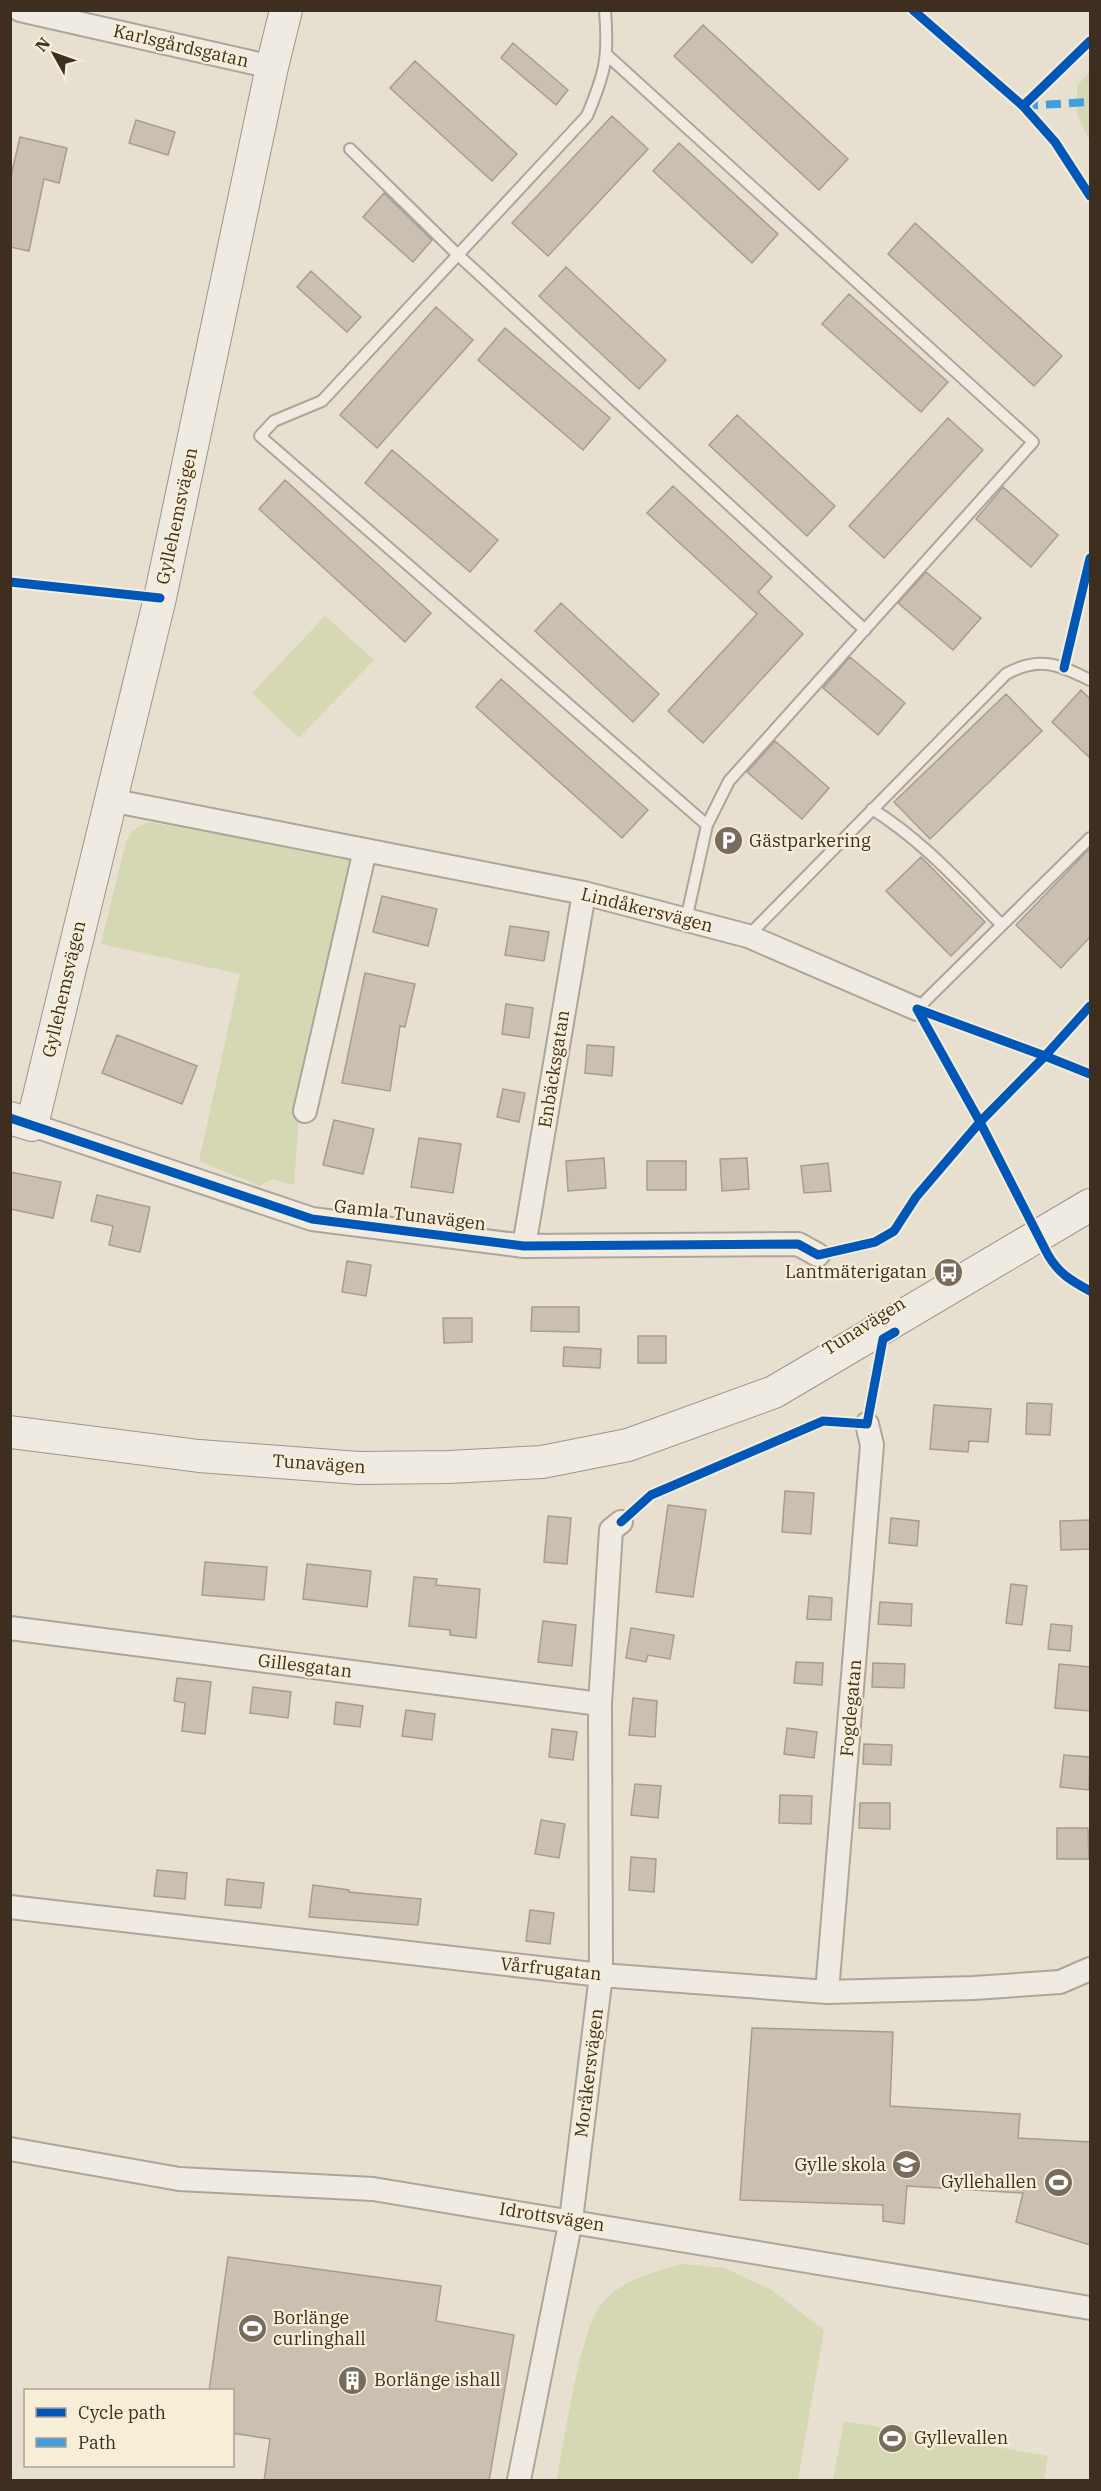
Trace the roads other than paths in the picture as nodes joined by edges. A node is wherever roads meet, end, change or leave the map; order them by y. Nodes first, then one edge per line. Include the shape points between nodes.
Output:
1 (20, 10) edge
2 (286, 10) edge
3 (605, 10) edge
4 (607, 55) junction
5 (272, 66) junction
6 (350, 149) dead end
7 (457, 254) junction
8 (866, 630) junction
9 (1090, 680) edge
10 (110, 800) junction
11 (872, 809) junction
12 (707, 825) junction
13 (1090, 838) edge
14 (365, 850) junction
15 (584, 893) junction
16 (686, 920) junction
17 (1002, 925) junction
18 (748, 936) junction
19 (917, 1009) joint
20 (305, 1111) dead end
21 (21, 1121) edge
22 (1090, 1186) edge
23 (1090, 1205) edge
24 (524, 1246) junction
25 (818, 1255) dead end
26 (867, 1424) dead end
27 (10, 1431) edge
28 (628, 1445) junction
29 (621, 1522) dead end
30 (10, 1628) edge
31 (600, 1704) junction
32 (10, 1907) edge
33 (1090, 1969) edge
34 (601, 1975) junction
35 (827, 1992) junction
36 (10, 2149) edge
37 (571, 2220) junction
38 (1090, 2308) edge
39 (519, 2481) edge

1 - 5 street, Karlsgårdsgatan
2 - 5 street, Gyllehemsvägen
3 - 4 lane
4 - 7 lane via 603,77 586,116
4 - 8 lane via 1033,442
5 - 10 street, Gyllehemsvägen via 160,598
6 - 7 lane
7 - 8 lane
7 - 12 lane via 322,400 274,421 260,436
8 - 12 lane via 729,781
9 - 11 lane via 1048,662 1024,664 1006,674
10 - 14 street, Lindåkersvägen
10 - 21 street, Gyllehemsvägen
11 - 17 lane via 926,849
11 - 18 lane
12 - 16 lane
13 - 17 lane
14 - 15 street, Lindåkersvägen
14 - 20 street
15 - 16 street, Lindåkersvägen
15 - 24 street, Enbäcksgatan
16 - 18 street, Lindåkersvägen
17 - 19 lane
18 - 19 street, Lindåkersvägen
21 - 24 street, Gamla Tunavägen via 312,1219
22 - 28 street, Tunavägen via 768,1386
23 - 28 street, Tunavägen via 774,1392
24 - 25 street, Gamla Tunavägen via 798,1244
26 - 35 street, Fogdegatan via 872,1445
27 - 28 street, Tunavägen via 199,1456 360,1468 542,1461
29 - 31 street, Moråkersvägen via 611,1530
30 - 31 street, Gillesgatan
31 - 34 street, Moråkersvägen
32 - 34 street, Vårfrugatan
33 - 35 street, Vårfrugatan via 1060,1982
34 - 35 street, Vårfrugatan
34 - 37 street, Moråkersvägen
36 - 37 street, Idrottsvägen via 179,2179 373,2189
37 - 38 street, Idrottsvägen
37 - 39 street, Moråkersvägen

